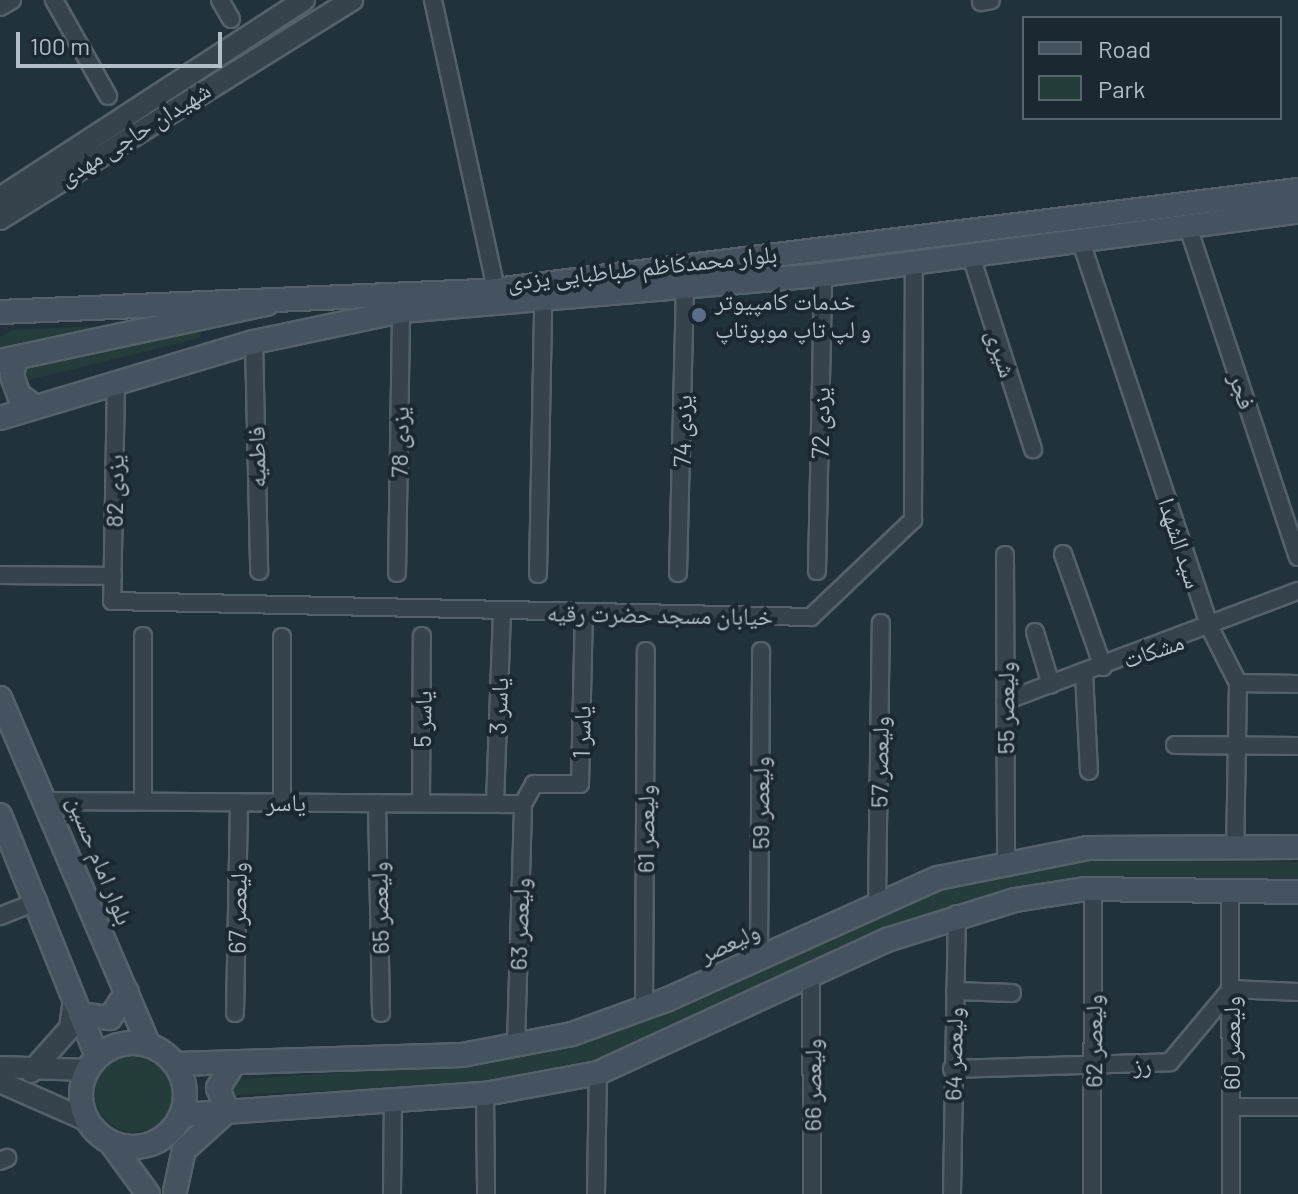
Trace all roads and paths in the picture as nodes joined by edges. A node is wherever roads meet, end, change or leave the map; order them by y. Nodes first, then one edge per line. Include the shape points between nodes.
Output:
1 (12, 0) edge
2 (54, 0) edge
3 (220, 0) edge
4 (304, 0) edge
5 (352, 0) edge
6 (439, 5) edge
7 (0, 7) edge
8 (231, 19) dead end
9 (108, 96) dead end
10 (1298, 192) edge
11 (0, 198) edge
12 (1287, 206) edge
13 (0, 219) edge
14 (1187, 224) junction
15 (1081, 242) junction
16 (971, 256) junction
17 (914, 263) junction
18 (823, 275) junction
19 (685, 289) junction
20 (496, 290) junction
21 (278, 298) junction
22 (543, 304) junction
23 (1, 311) edge
24 (401, 311) junction
25 (254, 342) junction
26 (8, 359) edge
27 (116, 381) junction
28 (35, 407) junction
29 (0, 418) edge
30 (1033, 449) dead end
31 (1063, 554) dead end
32 (1005, 555) dead end
33 (1298, 557) edge
34 (259, 571) dead end
35 (817, 571) dead end
36 (397, 573) dead end
37 (678, 573) dead end
38 (538, 574) dead end
39 (0, 575) edge
40 (113, 576) junction
41 (1298, 591) edge
42 (112, 601) joint
43 (502, 610) junction
44 (584, 612) junction
45 (881, 623) dead end
46 (1211, 630) junction
47 (1035, 632) dead end
48 (143, 636) dead end
49 (422, 636) dead end
50 (282, 637) dead end
51 (646, 651) dead end
52 (761, 651) dead end
53 (1103, 667) junction
54 (1084, 673) junction
55 (1238, 683) junction
56 (1298, 684) edge
57 (1051, 685) junction
58 (0, 698) edge
59 (1005, 701) junction
60 (1175, 745) dead end
61 (1239, 745) junction
62 (1298, 746) edge
63 (1089, 771) dead end
64 (143, 800) junction
65 (50, 801) junction
66 (239, 802) junction
67 (282, 802) junction
68 (421, 802) junction
69 (377, 803) junction
70 (495, 803) junction
71 (523, 804) junction
72 (0, 815) edge
73 (1298, 847) edge
74 (1235, 848) junction
75 (1006, 861) junction
76 (1093, 889) junction
77 (1230, 892) junction
78 (1298, 892) edge
79 (877, 900) junction
80 (38, 901) junction
81 (957, 914) junction
82 (0, 916) edge
83 (759, 956) junction
84 (811, 977) junction
85 (1231, 989) junction
86 (955, 991) junction
87 (127, 992) junction
88 (1298, 992) edge
89 (1012, 993) dead end
90 (77, 1008) junction
91 (644, 1008) junction
92 (235, 1013) dead end
93 (381, 1013) dead end
94 (148, 1044) junction
95 (516, 1044) junction
96 (92, 1063) junction
97 (234, 1063) junction
98 (176, 1064) junction
99 (0, 1067) edge
100 (1094, 1067) junction
101 (952, 1069) junction
102 (31, 1072) junction
103 (598, 1073) junction
104 (0, 1082) edge
105 (485, 1094) junction
106 (393, 1098) junction
107 (1231, 1107) junction
108 (1298, 1107) edge
109 (227, 1111) junction
110 (182, 1115) junction
111 (86, 1120) junction
112 (160, 1141) junction
113 (111, 1143) junction
114 (174, 1187) edge
115 (147, 1192) edge
116 (392, 1194) edge
117 (486, 1194) edge
118 (596, 1194) edge
119 (812, 1194) edge
120 (952, 1194) edge
121 (1092, 1194) edge
122 (1231, 1194) edge

1 - 7 street
2 - 9 street
3 - 8 street
4 - 11 street, شهیدان حاجی مهدی
5 - 13 street, شهیدان حاجی مهدی
6 - 20 street
10 - 12 main road
12 - 14 main road, بلوار محمدکاظم طباطبایی یزدی
12 - 20 main road, بلوار محمدکاظم طباطبایی یزدی
14 - 15 main road, بلوار محمدکاظم طباطبایی یزدی
14 - 33 street, فجر
15 - 16 main road, بلوار محمدکاظم طباطبایی یزدی
15 - 46 street, سید الشهدا
16 - 17 main road, بلوار محمدکاظم طباطبایی یزدی
16 - 30 street, شیری
17 - 18 main road, بلوار محمدکاظم طباطبایی یزدی
17 - 44 street, خیابان مسجد حضرت رقیه via 913,520 811,617
18 - 19 main road, بلوار محمدکاظم طباطبایی یزدی
18 - 35 street, یزدی 72
19 - 22 main road, بلوار محمدکاظم طباطبایی یزدی
19 - 37 street, یزدی 74
20 - 21 main road, بلوار محمدکاظم طباطبایی یزدی
21 - 23 main road, بلوار محمدکاظم طباطبایی یزدی
21 - 26 main road via 246,313
22 - 24 main road, بلوار محمدکاظم طباطبایی یزدی
22 - 38 street
24 - 25 main road, بلوار محمدکاظم طباطبایی یزدی
24 - 36 street, یزدی 78
25 - 27 main road, بلوار محمدکاظم طباطبایی یزدی
25 - 34 street, فاطمیه
26 - 28 main road via 15,386
27 - 28 main road, بلوار محمدکاظم طباطبایی یزدی
27 - 40 street, یزدی 82
28 - 29 main road, بلوار محمدکاظم طباطبایی یزدی
31 - 53 street
32 - 59 street, ولیعصر 55
39 - 40 street
40 - 42 street, یزدی 82
41 - 46 street, مشکات
42 - 43 street, خیابان مسجد حضرت رقیه
43 - 44 street, خیابان مسجد حضرت رقیه
43 - 70 street, یاسر 3
44 - 71 street, یاسر 1 via 580,784 534,784
45 - 79 street, ولیعصر 57
46 - 53 street, مشکات
46 - 55 street, سید الشهدا
47 - 57 street
48 - 64 street
49 - 68 street, یاسر 5
50 - 67 street
51 - 91 street, ولیعصر 61
52 - 83 street, ولیعصر 59
53 - 54 street, مشکات
54 - 57 street, مشکات
54 - 63 street
55 - 56 street
55 - 61 street, سید الشهدا
57 - 59 street, مشکات
58 - 65 main road, بلوار امام حسین
59 - 75 street, ولیعصر 55
60 - 61 street
61 - 62 street
61 - 74 street, سید الشهدا
64 - 65 street, یاسر
64 - 66 street, یاسر
65 - 87 main road, بلوار امام حسین
66 - 67 street, یاسر
66 - 92 street, ولیعصر 67
67 - 69 street, یاسر
68 - 69 street, یاسر
68 - 70 street, یاسر
69 - 93 street, ولیعصر 65
70 - 71 street, یاسر
71 - 95 street, ولیعصر 63
72 - 80 main road
73 - 74 main road, ولیعصر
74 - 75 main road, ولیعصر via 1088,848
75 - 79 main road, ولیعصر
76 - 77 main road
76 - 81 main road
76 - 100 street, ولیعصر 62
77 - 78 main road
77 - 85 street, ولیعصر 60
79 - 83 main road, ولیعصر
80 - 82 street
80 - 90 main road
81 - 84 main road
81 - 86 street, ولیعصر 64
83 - 91 main road, ولیعصر
84 - 103 main road
84 - 119 street, ولیعصر 66
85 - 88 street
85 - 100 street, رز via 1170,1062
85 - 107 street, ولیعصر 60
86 - 89 street
86 - 101 street, ولیعصر 64
87 - 90 main road via 110,1018
87 - 94 main road, بلوار امام حسین
90 - 96 main road
90 - 102 street via 70,1028
91 - 95 main road, ولیعصر
94 - 96 main road via 121,1044
94 - 98 main road
95 - 97 main road, ولیعصر via 383,1060
96 - 102 street
96 - 111 main road via 81,1087
97 - 98 main road, ولیعصر
97 - 109 main road via 218,1088
98 - 110 main road via 184,1080
99 - 102 street
100 - 101 street, رز
100 - 121 street, ولیعصر 62
101 - 120 street, ولیعصر 64
103 - 105 main road
103 - 118 street
104 - 111 street
105 - 106 main road
105 - 117 street
106 - 109 main road
106 - 116 street
107 - 108 street
107 - 122 street, ولیعصر 60
109 - 110 main road
109 - 114 main road via 184,1150
110 - 112 main road
111 - 113 main road
112 - 113 main road
112 - 114 main road
113 - 115 main road
114 - 115 main road via 152,1178

